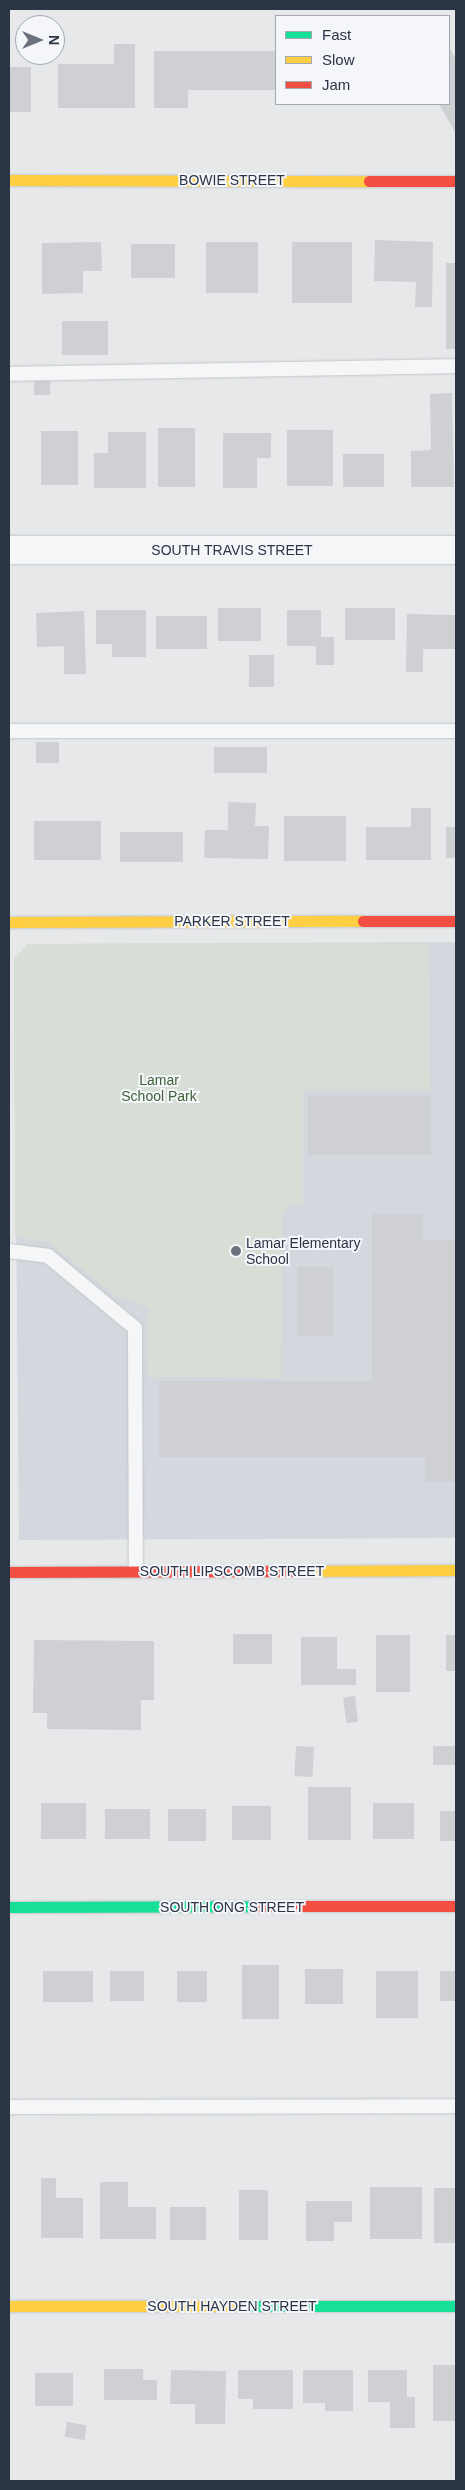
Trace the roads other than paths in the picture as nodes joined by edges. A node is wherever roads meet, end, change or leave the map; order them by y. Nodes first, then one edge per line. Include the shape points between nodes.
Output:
1 (9, 180) edge
2 (456, 181) edge
3 (456, 366) edge
4 (9, 374) edge
5 (9, 550) edge
6 (456, 550) edge
7 (9, 731) edge
8 (456, 731) edge
9 (456, 921) edge
10 (9, 922) edge
11 (9, 1251) edge
12 (456, 1570) edge
13 (136, 1571) junction
14 (9, 1572) edge
15 (456, 1906) edge
16 (9, 1907) edge
17 (456, 2106) edge
18 (9, 2107) edge
19 (9, 2306) edge
20 (456, 2306) edge

1 - 2 street, BOWIE STREET
3 - 4 lane
5 - 6 street, SOUTH TRAVIS STREET
7 - 8 lane
9 - 10 street, PARKER STREET
11 - 13 lane via 48,1256 135,1328
12 - 13 street, SOUTH LIPSCOMB STREET
13 - 14 street, SOUTH LIPSCOMB STREET
15 - 16 street, SOUTH ONG STREET
17 - 18 lane
19 - 20 street, SOUTH HAYDEN STREET

